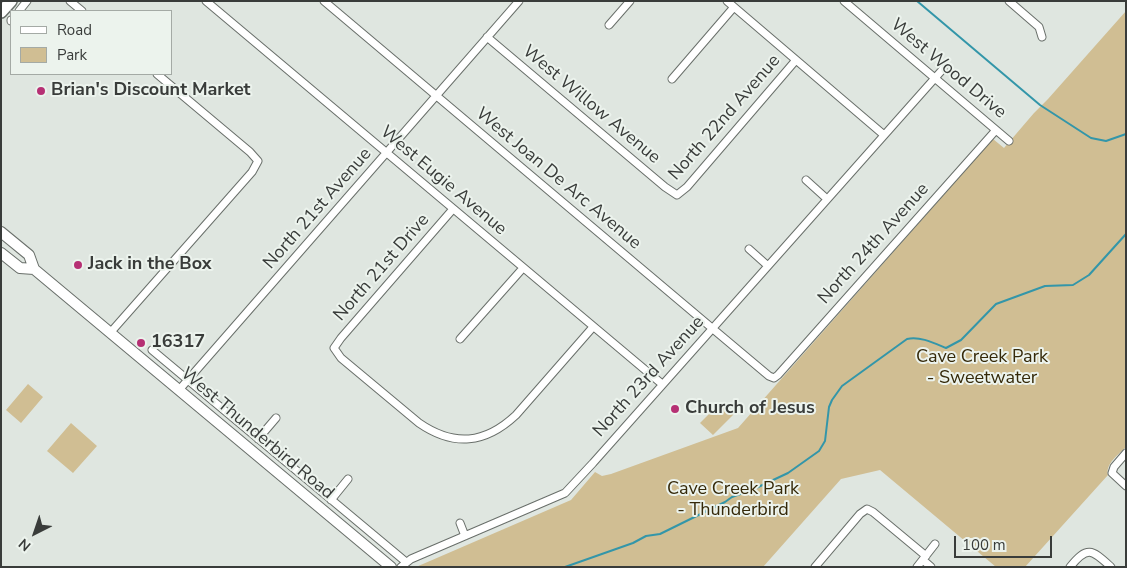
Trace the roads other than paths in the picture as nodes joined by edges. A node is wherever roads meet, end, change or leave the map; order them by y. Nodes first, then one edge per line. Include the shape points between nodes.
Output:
1 (11, 1) edge
2 (70, 1) edge
3 (206, 1) edge
4 (324, 1) edge
5 (519, 1) edge
6 (630, 1) edge
7 (727, 1) edge
8 (844, 1) edge
9 (1008, 1) edge
10 (734, 7) junction
11 (81, 10) edge
12 (1, 12) edge
13 (609, 25) dead end
14 (487, 37) junction
15 (1042, 37) dead end
16 (796, 60) junction
17 (943, 69) dead end
18 (158, 75) edge
19 (936, 78) junction
20 (672, 80) dead end
21 (436, 96) junction
22 (996, 130) junction
23 (884, 135) junction
24 (1009, 141) dead end
25 (386, 153) junction
26 (806, 180) dead end
27 (677, 195) joint
28 (827, 199) junction
29 (453, 209) junction
30 (1, 232) edge
31 (749, 249) dead end
32 (1, 254) edge
33 (768, 266) junction
34 (523, 268) junction
35 (34, 269) junction
36 (593, 327) junction
37 (712, 328) junction
38 (110, 333) junction
39 (460, 339) dead end
40 (152, 350) dead end
41 (774, 378) joint
42 (188, 380) junction
43 (662, 384) junction
44 (180, 390) junction
45 (276, 418) dead end
46 (258, 439) junction
47 (1126, 454) edge
48 (348, 479) dead end
49 (1126, 486) edge
50 (331, 500) junction
51 (460, 523) dead end
52 (465, 536) junction
53 (936, 544) dead end
54 (924, 558) junction
55 (403, 564) edge
56 (391, 567) edge
57 (816, 567) edge
58 (917, 567) edge
59 (931, 567) edge
60 (1070, 567) edge
61 (1111, 567) edge

1 - 12 main road
2 - 11 street
3 - 25 street, West Eugie Avenue
4 - 21 street, West Joan De Arc Avenue
5 - 14 street, North 21st Avenue
6 - 13 street
7 - 10 street
8 - 19 street, West Wood Drive
9 - 15 street via 1039,27
10 - 16 street
10 - 20 street
14 - 21 street, North 21st Avenue
14 - 27 street, West Willow Avenue
16 - 23 street
16 - 27 street, North 22nd Avenue
17 - 19 street, North 23rd Avenue
18 - 38 street via 258,161 252,172
19 - 22 street, West Wood Drive
19 - 23 street, North 23rd Avenue
21 - 25 street, North 21st Avenue
21 - 37 street, West Joan De Arc Avenue
22 - 24 street, West Wood Drive
22 - 41 street, North 24th Avenue
23 - 28 street, North 23rd Avenue
25 - 29 street, West Eugie Avenue
25 - 42 street, North 21st Avenue
26 - 28 street
28 - 33 street, North 23rd Avenue
29 - 34 street, West Eugie Avenue
29 - 36 street, North 21st Drive via 341,338 334,348 341,358 419,423 440,435 467,439 488,435 506,424
30 - 35 main road, West Thunderbird Road via 29,255
31 - 33 street
32 - 35 main road, West Thunderbird Road via 20,268
33 - 37 street, North 23rd Avenue
34 - 36 street, West Eugie Avenue
34 - 39 street
35 - 38 main road, West Thunderbird Road
36 - 43 street, West Eugie Avenue
37 - 41 street, West Joan De Arc Avenue
37 - 43 street, North 23rd Avenue
38 - 44 main road, West Thunderbird Road
40 - 42 street, West Thunderbird Road
42 - 44 street, North 21st Avenue
42 - 46 street, West Thunderbird Road
43 - 52 street, North 23rd Avenue via 565,493
44 - 56 main road, West Thunderbird Road
45 - 46 street, West Thunderbird Road
46 - 50 street, West Thunderbird Road
47 - 49 street via 1112,473
48 - 50 street, West Thunderbird Road
50 - 55 street, West Thunderbird Road
51 - 52 street
52 - 55 street, North 23rd Avenue
53 - 54 street
54 - 57 street via 867,509
54 - 58 street
54 - 59 street
60 - 61 street via 1086,552 1097,555

